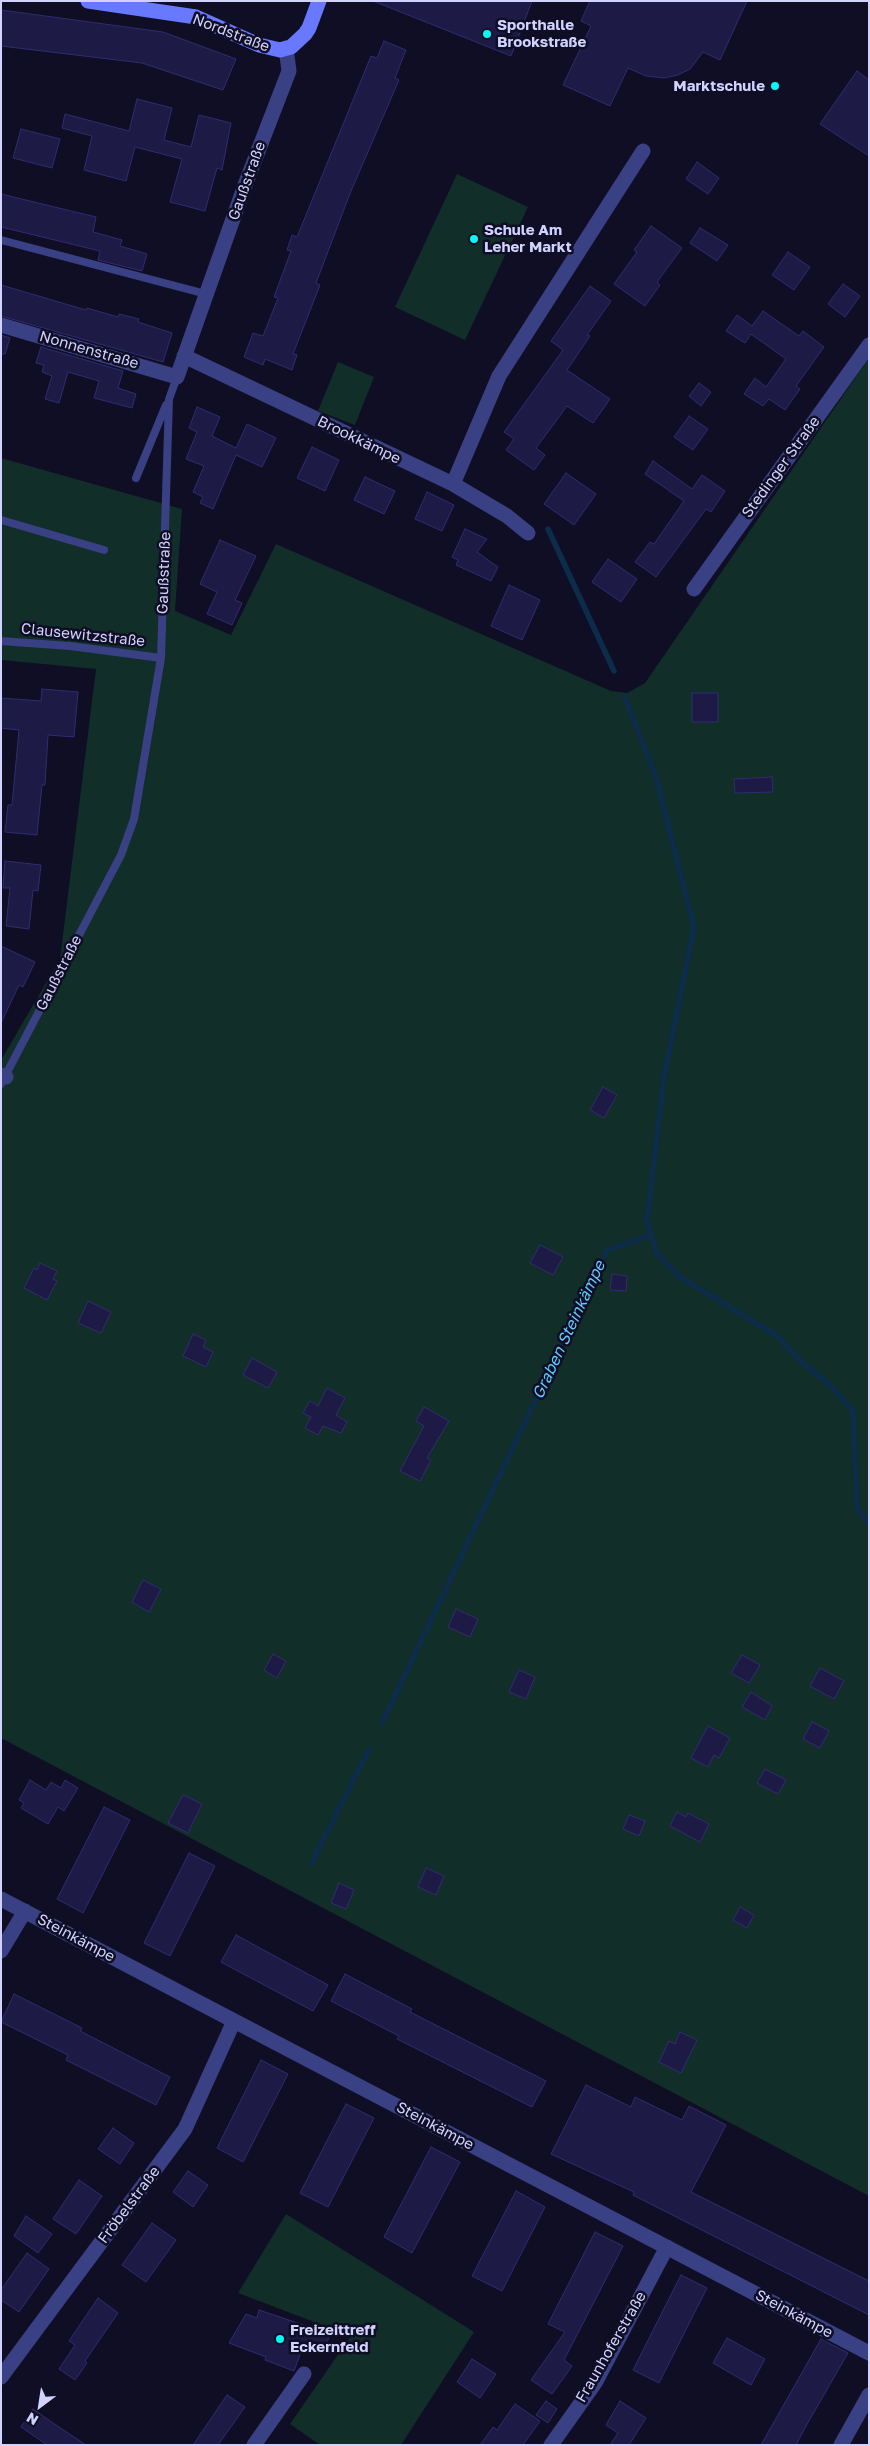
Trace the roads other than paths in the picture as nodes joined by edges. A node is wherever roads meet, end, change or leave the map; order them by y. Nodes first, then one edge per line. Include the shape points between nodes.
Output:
1 (88, 1) edge
2 (319, 1) edge
3 (286, 48) junction
4 (643, 151) dead end
5 (1, 240) edge
6 (206, 294) junction
7 (1, 325) edge
8 (869, 345) edge
9 (184, 356) junction
10 (177, 377) junction
11 (169, 399) junction
12 (136, 478) dead end
13 (453, 484) junction
14 (1, 520) edge
15 (528, 533) dead end
16 (104, 550) dead end
17 (694, 589) dead end
18 (1, 641) edge
19 (161, 658) junction
20 (3, 1079) edge
21 (1, 1899) edge
22 (25, 1911) junction
23 (1, 1951) edge
24 (234, 2021) junction
25 (667, 2247) junction
26 (869, 2353) edge
27 (304, 2374) dead end
28 (1, 2377) edge
29 (869, 2395) edge
30 (254, 2445) edge
31 (551, 2445) edge
32 (841, 2445) edge

1 - 3 street, Nordstraße via 196,17 259,45 280,50
2 - 3 street, Nordstraße via 309,28 296,43
3 - 6 street, Gaußstraße via 289,71
4 - 13 street via 499,376
5 - 6 lane
6 - 9 street, Gaußstraße
7 - 10 street, Nonnenstraße
8 - 17 street, Stedinger Straße
9 - 10 street, Gaußstraße
9 - 13 street, Brookkämpe
10 - 11 lane, Gaußstraße
11 - 12 lane
11 - 19 lane, Gaußstraße
13 - 15 street, Brookkämpe via 507,516
14 - 16 lane
18 - 19 lane, Clausewitzstraße
19 - 20 lane, Gaußstraße via 134,819 121,855
21 - 22 street, Steinkämpe
22 - 23 street
22 - 24 street, Steinkämpe
24 - 25 street, Steinkämpe
24 - 28 street, Fröbelstraße via 185,2129
25 - 26 street, Steinkämpe
25 - 31 street, Fraunhoferstraße via 595,2383
27 - 30 street
29 - 32 street

